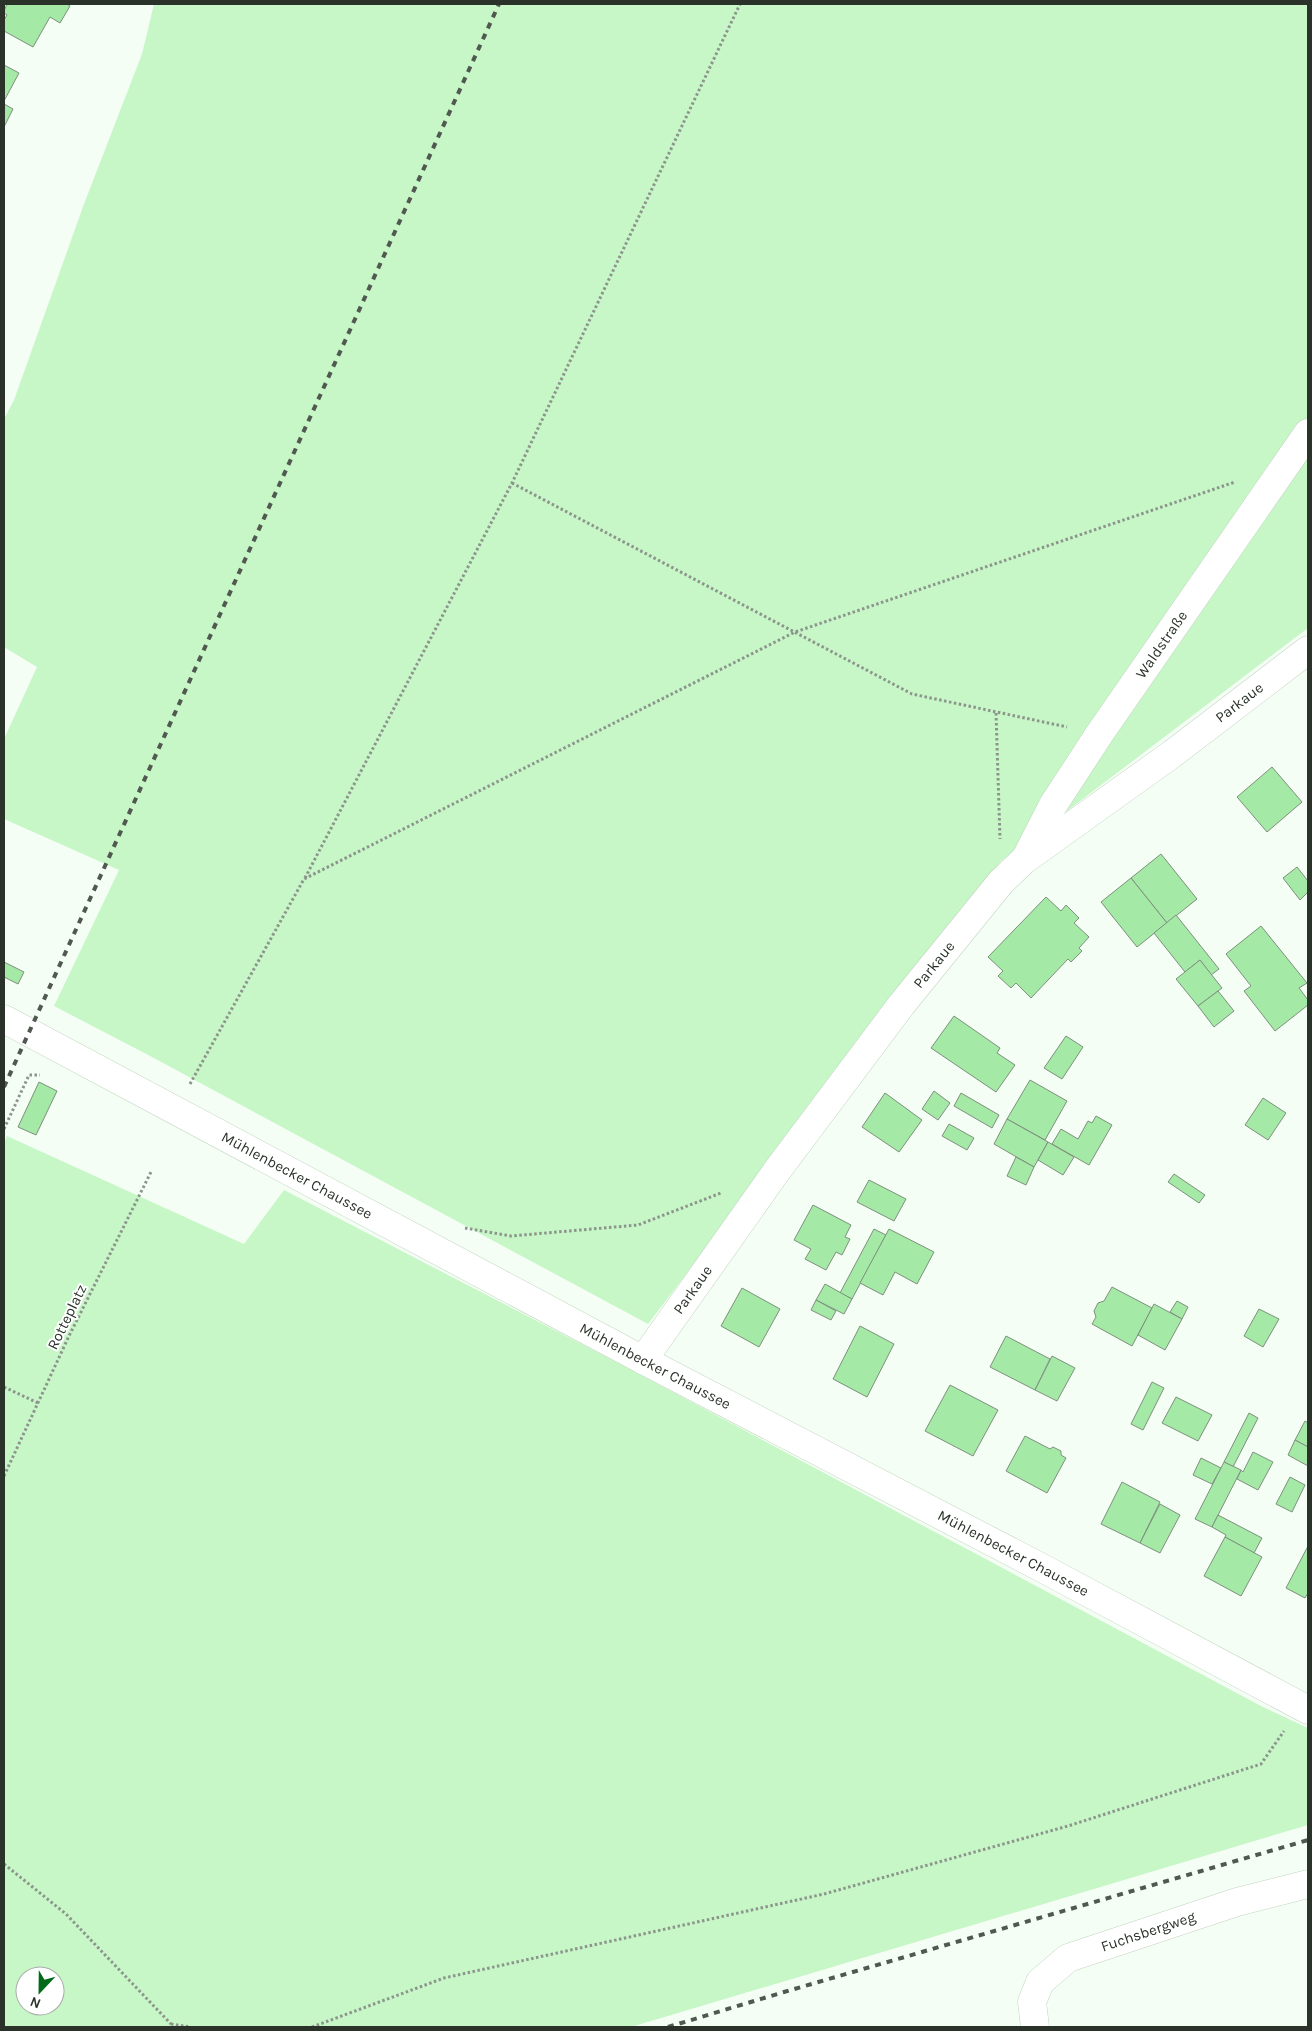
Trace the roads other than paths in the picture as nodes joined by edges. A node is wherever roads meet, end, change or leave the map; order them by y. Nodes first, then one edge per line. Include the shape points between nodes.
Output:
1 (1308, 433) edge
2 (1308, 650) edge
3 (1024, 860) junction
4 (4, 1019) edge
5 (643, 1360) junction
6 (1304, 1708) edge
7 (1308, 1884) edge
8 (1035, 2027) edge

1 - 3 street, Waldstraße via 1100,733 1053,805
2 - 3 street, Parkaue via 1172,754
3 - 5 street, Parkaue via 1001,882 902,1004 782,1164
4 - 5 street, Mühlenbecker Chaussee
5 - 6 street, Mühlenbecker Chaussee
7 - 8 street, Fuchsbergweg via 1237,1902 1068,1958 1040,1982 1032,2002

